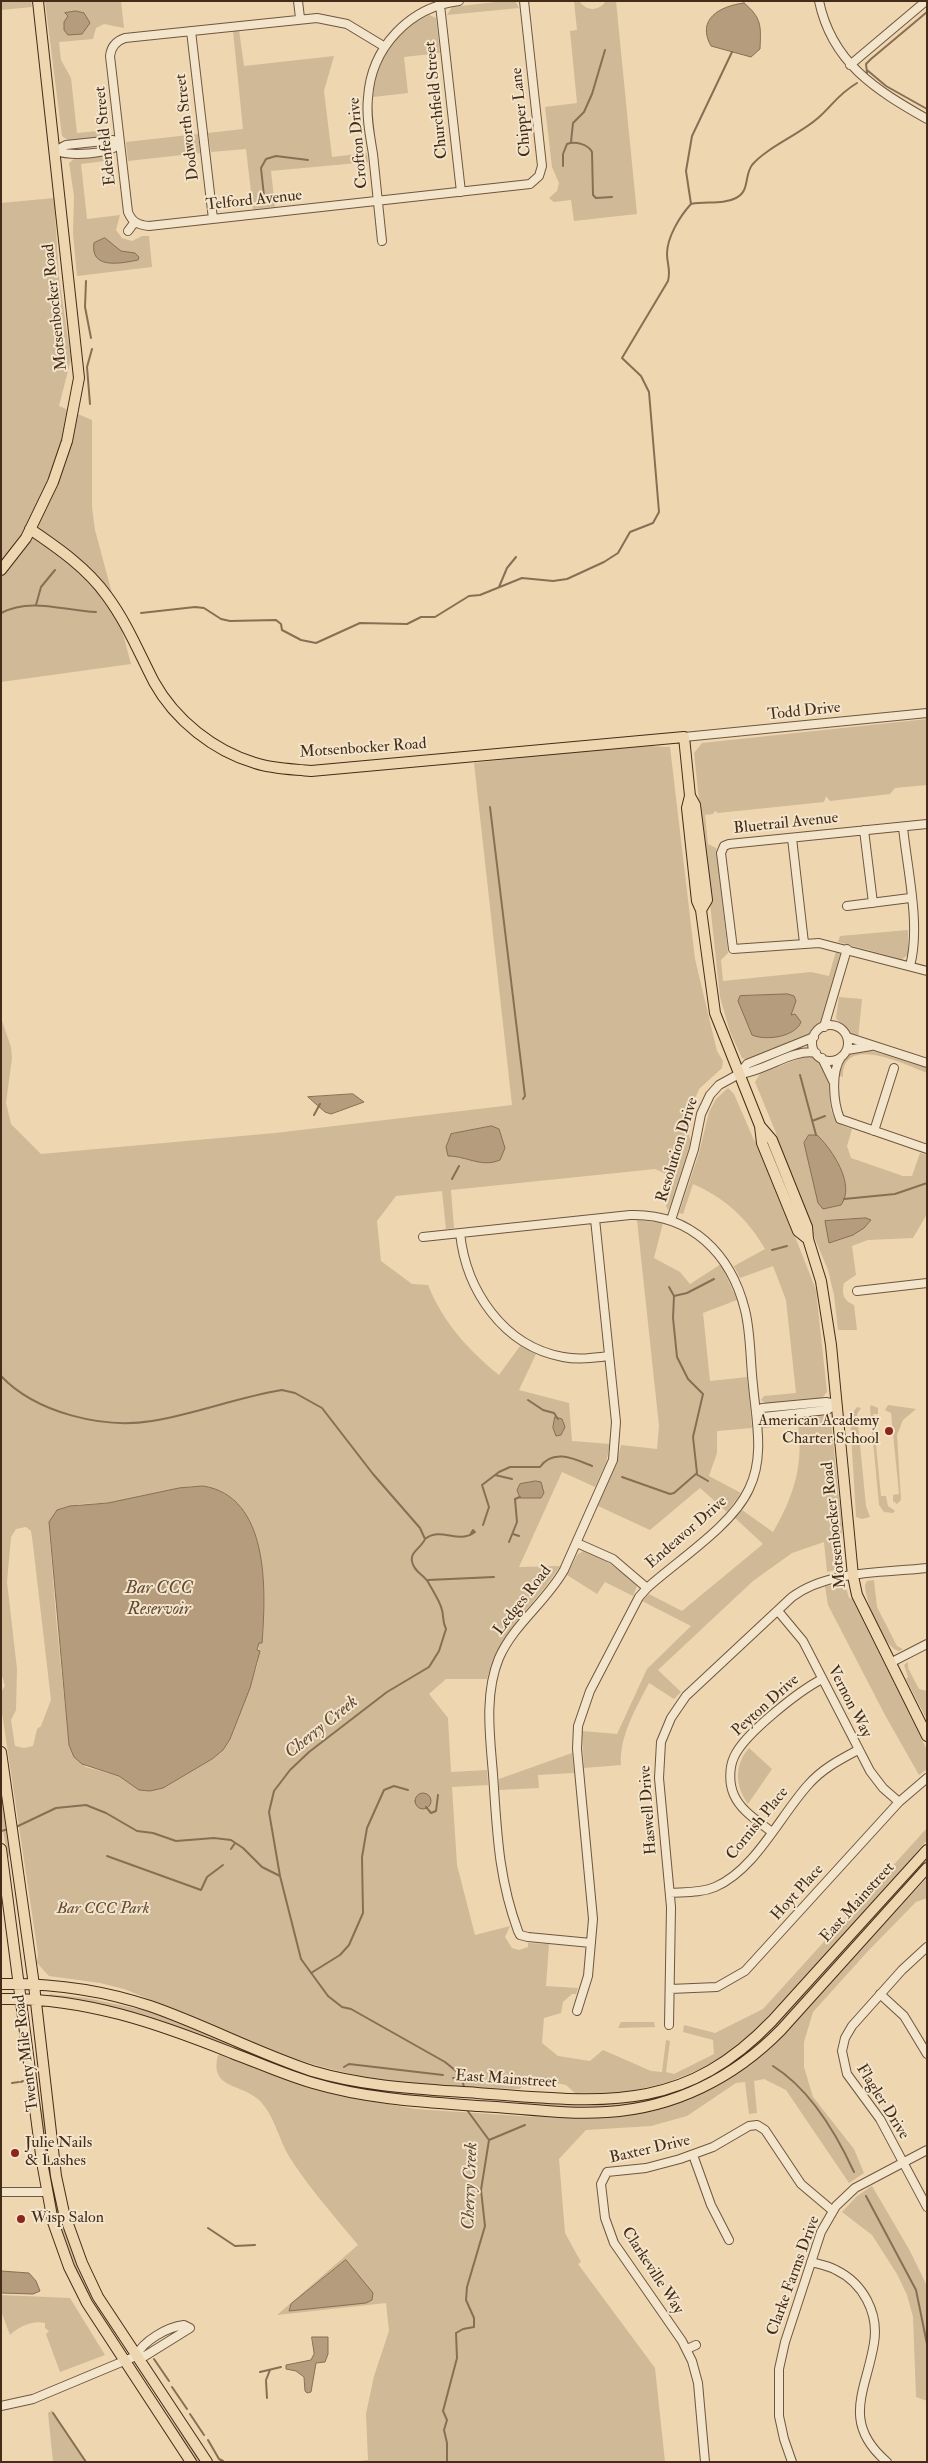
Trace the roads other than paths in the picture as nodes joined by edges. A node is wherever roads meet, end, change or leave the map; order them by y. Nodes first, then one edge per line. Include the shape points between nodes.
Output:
1 (38, 1) edge
2 (298, 1) edge
3 (459, 1) edge
4 (524, 1) edge
5 (819, 1) edge
6 (926, 1) edge
7 (440, 5) junction
8 (300, 18) junction
9 (191, 31) junction
10 (107, 39) dead end
11 (114, 45) junction
12 (385, 46) junction
13 (850, 64) junction
14 (927, 119) edge
15 (120, 144) junction
16 (55, 151) junction
17 (537, 178) junction
18 (544, 185) dead end
19 (461, 192) junction
20 (378, 201) junction
21 (213, 219) junction
22 (134, 223) junction
23 (128, 231) dead end
24 (382, 241) dead end
25 (30, 529) junction
26 (1, 570) edge
27 (927, 713) edge
28 (684, 737) junction
29 (927, 824) edge
30 (902, 827) junction
31 (864, 830) junction
32 (792, 838) junction
33 (910, 898) junction
34 (873, 903) junction
35 (847, 906) dead end
36 (804, 943) junction
37 (846, 949) junction
38 (910, 966) junction
39 (927, 971) edge
40 (830, 1013) junction
41 (824, 1027) junction
42 (838, 1027) junction
43 (847, 1037) junction
44 (814, 1038) junction
45 (871, 1046) junction
46 (847, 1050) junction
47 (819, 1056) junction
48 (841, 1057) junction
49 (927, 1063) edge
50 (894, 1068) dead end
51 (739, 1074) junction
52 (834, 1083) junction
53 (874, 1131) junction
54 (927, 1149) edge
55 (595, 1219) junction
56 (671, 1220) junction
57 (460, 1233) junction
58 (423, 1237) dead end
59 (927, 1284) edge
60 (857, 1291) dead end
61 (608, 1356) junction
62 (837, 1404) junction
63 (756, 1413) junction
64 (577, 1543) junction
65 (927, 1568) edge
66 (853, 1576) junction
67 (646, 1588) junction
68 (778, 1611) junction
69 (927, 1644) edge
70 (890, 1663) junction
71 (822, 1679) junction
72 (927, 1736) edge
73 (858, 1750) junction
74 (1, 1752) edge
75 (927, 1778) edge
76 (899, 1802) junction
77 (772, 1832) junction
78 (927, 1850) edge
79 (2, 1854) edge
80 (927, 1868) edge
81 (670, 1893) junction
82 (591, 1943) junction
83 (927, 1947) edge
84 (1, 1984) edge
85 (19, 1984) junction
86 (34, 1984) junction
87 (670, 1989) junction
88 (880, 1994) junction
89 (1, 1999) edge
90 (20, 1999) junction
91 (35, 1999) junction
92 (577, 2011) dead end
93 (669, 2025) dead end
94 (927, 2054) edge
95 (927, 2150) edge
96 (692, 2155) junction
97 (902, 2162) junction
98 (605, 2175) joint
99 (1, 2192) edge
100 (46, 2192) junction
101 (927, 2207) edge
102 (833, 2211) junction
103 (729, 2240) dead end
104 (811, 2262) junction
105 (696, 2345) dead end
106 (687, 2350) junction
107 (136, 2356) junction
108 (125, 2362) junction
109 (1, 2406) edge
110 (191, 2462) edge
111 (206, 2462) edge
112 (705, 2462) edge
113 (792, 2462) edge
114 (887, 2462) edge

1 - 16 main road, Motsenbocker Road
2 - 8 street
3 - 7 street, Crofton Drive
4 - 17 street, Chipper Lane via 542,166
5 - 13 street via 831,36
6 - 13 street
7 - 12 street, Crofton Drive via 409,21
7 - 19 street, Churchfield Street
8 - 9 street
8 - 12 street via 324,18 347,24
9 - 11 street via 125,38
9 - 21 street, Dodworth Street
10 - 11 street
11 - 15 street, Edenfeld Street via 110,56
12 - 20 street, Crofton Drive via 373,72 367,105
13 - 14 street via 876,89
15 - 16 street via 113,140 66,145
15 - 22 street, Edenfeld Street via 128,212
16 - 25 main road, Motsenbocker Road via 78,378 62,457 54,482
17 - 18 street
17 - 19 street, Chipper Lane via 524,185
19 - 20 street, Chipper Lane
20 - 21 street, Telford Avenue
20 - 24 street, Crofton Drive
21 - 22 street, Telford Avenue via 148,226
22 - 23 street
25 - 26 main road
25 - 28 main road, Motsenbocker Road via 76,562 103,590 174,710 211,742 255,763 311,771
27 - 28 street, Todd Drive
28 - 51 main road, Motsenbocker Road via 690,796 696,805 707,900 701,910 716,1013
29 - 30 street, Bluetrail Avenue
30 - 31 street, Bluetrail Avenue
30 - 33 street
31 - 32 street, Bluetrail Avenue
31 - 34 street
32 - 36 street
32 - 36 street, Bluetrail Avenue via 729,844 722,849 733,949
33 - 34 street
33 - 38 street via 914,936
34 - 35 street
36 - 37 street via 823,943
37 - 38 street
37 - 40 street
38 - 39 street
40 - 41 street
40 - 42 street
41 - 42 street
41 - 44 street
42 - 43 street
43 - 45 street
43 - 46 street
44 - 47 street via 813,1046
44 - 51 street via 747,1064
45 - 46 street
45 - 49 street
46 - 48 street
47 - 48 street via 833,1060
47 - 51 street via 804,1053 752,1073
47 - 52 street
48 - 52 street
50 - 53 street
51 - 56 street, Resolution Drive via 719,1084 702,1110 694,1149
51 - 62 main road, Motsenbocker Road via 760,1126 772,1140 807,1227 823,1292
52 - 53 street via 840,1118
53 - 54 street
55 - 56 street, Endeavor Drive via 638,1215
55 - 57 street, Endeavor Drive
55 - 61 street, Ledges Road
56 - 63 street, Endeavor Drive via 707,1241 733,1276 745,1311
57 - 58 street, Endeavor Drive
57 - 61 street via 464,1258 474,1286 495,1315 516,1336 538,1350 563,1358
59 - 60 street
61 - 64 street, Ledges Road via 616,1422 614,1453
62 - 63 street via 827,1410 763,1416
62 - 66 main road, Motsenbocker Road
63 - 67 street, Endeavor Drive via 758,1460 743,1501 726,1521
64 - 67 street via 613,1559
64 - 82 street, Ledges Road via 560,1577 517,1628 502,1652 493,1676 490,1712 498,1860 518,1931 528,1937
65 - 66 street, Haswell Drive
66 - 68 street, Haswell Drive via 810,1585
66 - 70 main road, Motsenbocker Road via 859,1600
67 - 82 street, Endeavor Drive via 594,1681 578,1726 577,1749 593,1911
68 - 71 street, Vernon Way via 799,1635
68 - 81 street, Haswell Drive via 686,1696 666,1729 659,1770
69 - 70 street
70 - 72 main road, Motsenbocker Road
71 - 73 street, Vernon Way
71 - 77 street, Peyton Drive via 792,1698 744,1743 733,1760 731,1780 734,1796 742,1808
73 - 76 street, Vernon Way via 876,1781
73 - 77 street, Cornish Place via 815,1778
74 - 86 main road, Twenty Mile Road
75 - 76 street, Hoyt Place
76 - 87 street, Hoyt Place via 745,1971 717,1987
77 - 81 street, Cornish Place via 727,1880 703,1890
78 - 86 main road, East Mainstreet via 759,2035 712,2069 676,2086 627,2098 591,2101 382,2086 292,2064 137,2002 84,1990
79 - 85 main road, Twenty Mile Road
80 - 91 main road, East Mainstreet via 769,2042 749,2059 722,2078 680,2097 630,2110 593,2113 378,2098 288,2075 141,2019 91,2006
81 - 87 street, Haswell Drive
82 - 92 street, Endeavor Drive via 588,1976
83 - 88 street, Flagler Drive
84 - 85 main road, East Mainstreet
85 - 86 main road, East Mainstreet
85 - 90 main road, Twenty Mile Road
86 - 91 main road, Twenty Mile Road
87 - 93 street, Haswell Drive
88 - 94 street via 904,2016
88 - 97 street, Flagler Drive via 849,2030 843,2042 842,2058 846,2074 880,2119
89 - 90 main road, East Mainstreet
90 - 91 main road, East Mainstreet
90 - 100 main road, Twenty Mile Road
91 - 107 main road, Twenty Mile Road via 56,2176 64,2213 90,2280
95 - 97 street, Clarke Farms Drive
96 - 98 street, Baxter Drive via 658,2165 611,2171
96 - 102 street, Baxter Drive via 749,2126 761,2126 801,2184
96 - 103 street via 711,2205
97 - 101 street, Flagler Drive
97 - 102 street, Clarke Farms Drive via 855,2188
98 - 106 street, Clarkeville Way via 601,2184 602,2201 612,2238
99 - 100 street
100 - 108 main road, Twenty Mile Road via 53,2222 74,2277
102 - 104 street, Clarke Farms Drive via 821,2232
104 - 113 street, Clarke Farms Drive via 783,2350 778,2378 780,2422
104 - 114 street via 846,2276 862,2292 870,2307 875,2337 860,2395 860,2416 870,2442
105 - 106 street
106 - 112 street, Clarkeville Way via 698,2383
107 - 107 street via 145,2356 190,2328 184,2325 168,2329 140,2348
107 - 108 street
107 - 111 main road, Twenty Mile Road
108 - 109 street via 33,2399
108 - 110 main road, Twenty Mile Road

